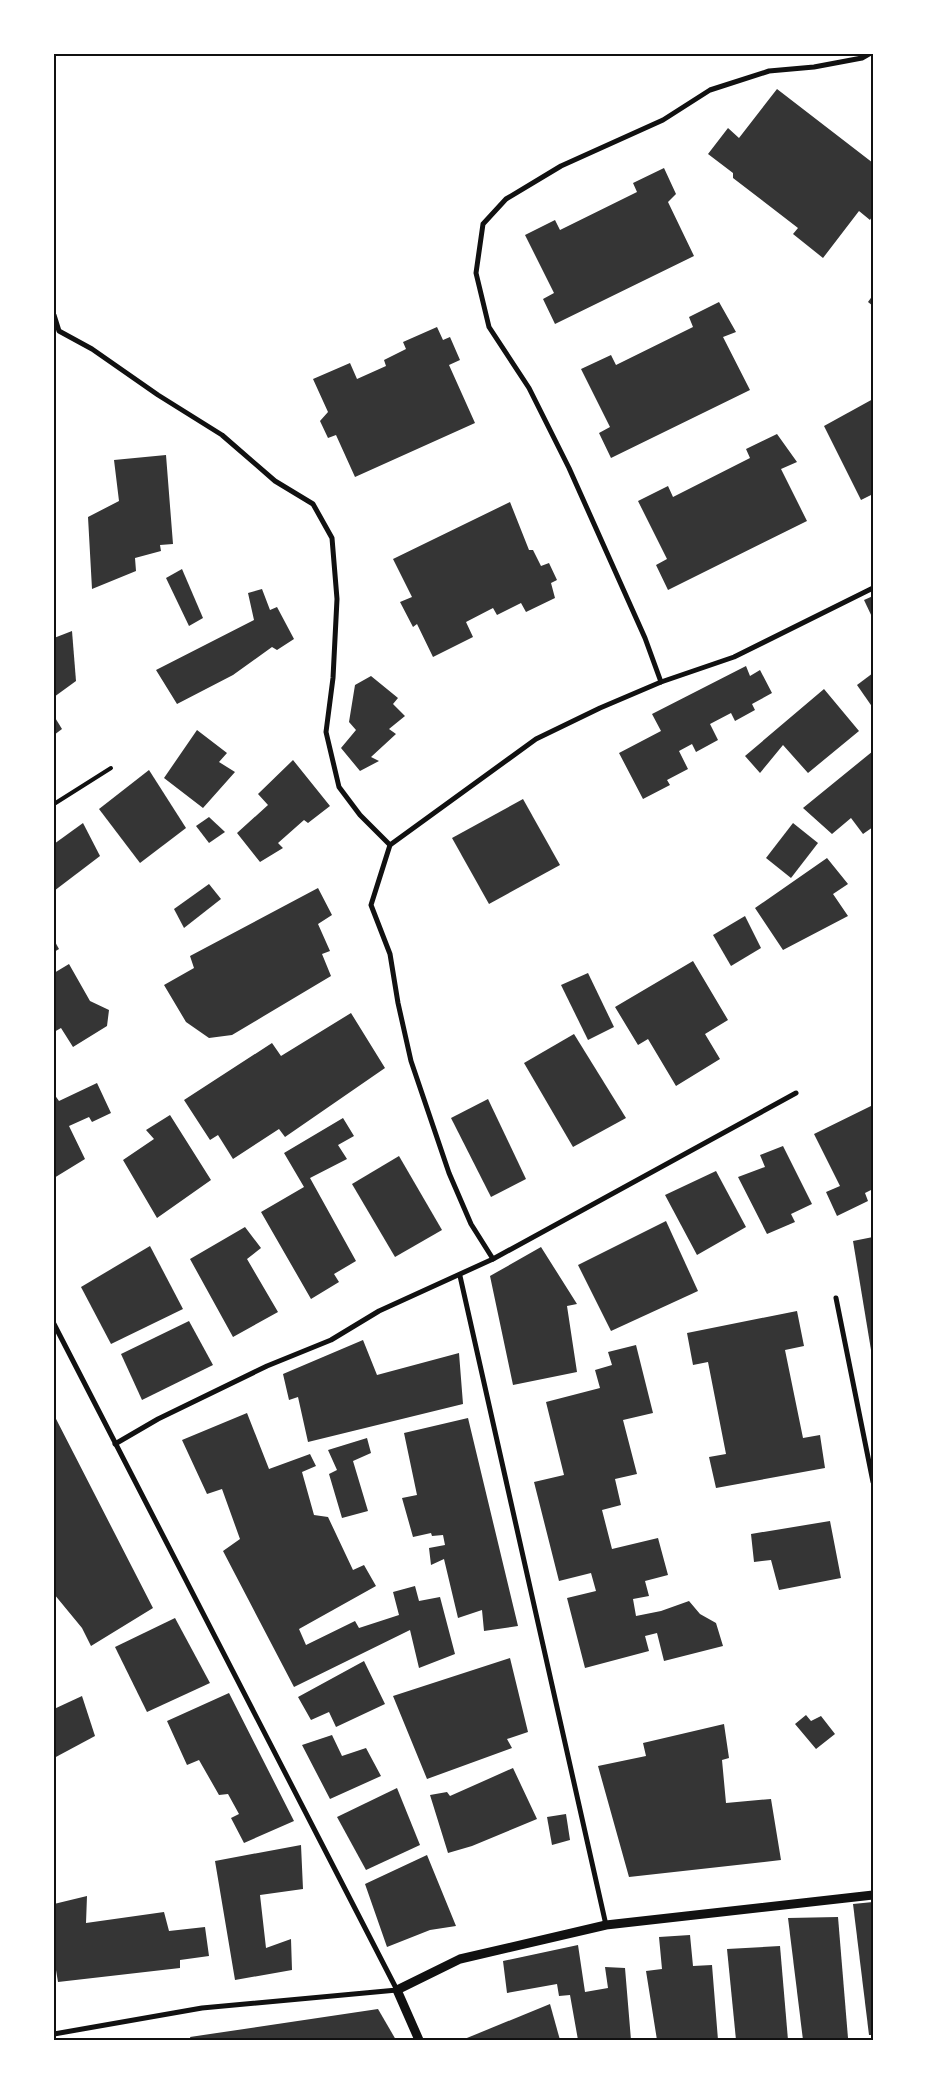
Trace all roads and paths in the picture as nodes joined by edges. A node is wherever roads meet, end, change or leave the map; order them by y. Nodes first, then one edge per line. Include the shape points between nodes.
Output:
1 (869, 54) edge
2 (54, 315) edge
3 (873, 588) edge
4 (661, 682) junction
5 (111, 768) dead end
6 (54, 804) edge
7 (390, 845) junction
8 (796, 1093) dead end
9 (493, 1260) junction
10 (460, 1276) junction
11 (836, 1298) dead end
12 (54, 1324) edge
13 (115, 1444) junction
14 (873, 1482) edge
15 (873, 1895) edge
16 (606, 1925) junction
17 (397, 1990) junction
18 (54, 2034) edge
19 (419, 2040) edge

1 - 4 street via 814,67 769,71 710,90 663,120 561,166 506,199 483,224 476,273 490,327 529,388 569,468 645,638
2 - 7 street via 59,331 92,349 222,435 275,481 313,504 332,538 337,599 333,678 326,732 339,787 360,815
3 - 4 street via 734,657
4 - 7 street via 536,739
5 - 6 lane
7 - 9 street via 371,905 390,954 411,1061 449,1173
8 - 9 street
9 - 10 street
10 - 13 street via 379,1310 331,1340 267,1366 158,1419
10 - 16 street
11 - 14 street
12 - 13 street
13 - 17 street
15 - 16 street
16 - 17 street via 460,1959
17 - 18 street via 202,2008
17 - 19 street

